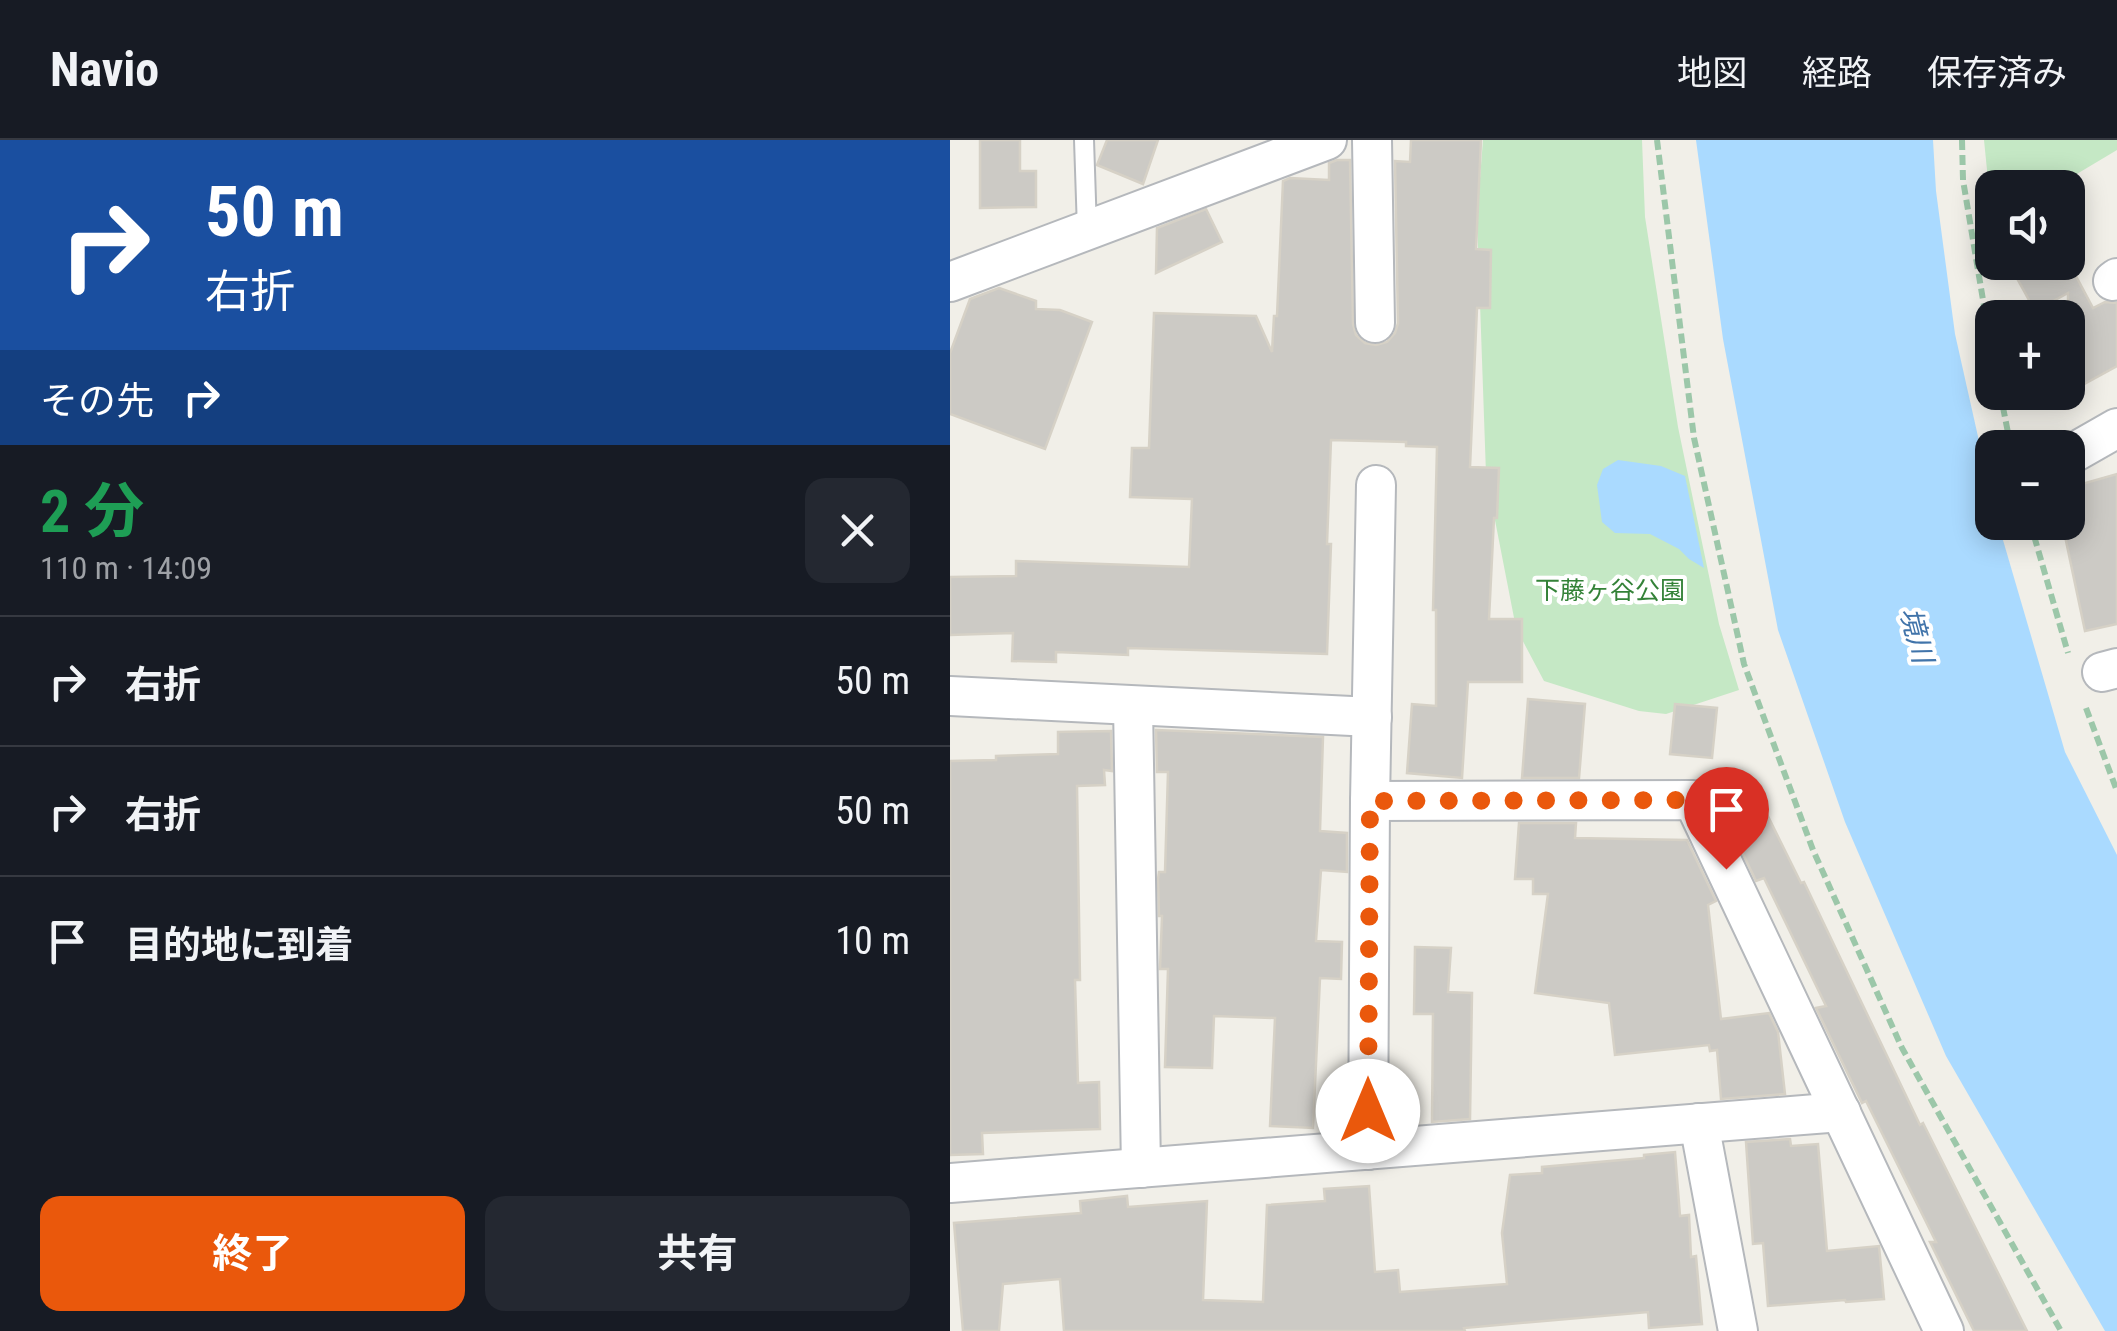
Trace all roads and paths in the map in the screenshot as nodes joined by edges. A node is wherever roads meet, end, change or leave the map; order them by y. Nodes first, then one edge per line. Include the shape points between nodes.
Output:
1 (1084, 140) edge
2 (1327, 140) edge
3 (1372, 140) edge
4 (1657, 140) edge
5 (1962, 140) edge
6 (1088, 230) junction
7 (950, 282) edge
8 (1983, 300) edge
9 (1375, 323) dead end
10 (2117, 428) edge
11 (2085, 446) edge
12 (1376, 485) dead end
13 (950, 696) edge
14 (1133, 706) junction
15 (1372, 717) junction
16 (1370, 801) junction
17 (1840, 1112) junction
18 (1698, 1123) junction
19 (1368, 1150) junction
20 (1141, 1168) junction
21 (950, 1183) edge
22 (1738, 1331) edge
23 (1944, 1331) edge
24 (2062, 1331) edge

1 - 6 lane
2 - 6 street
3 - 9 street
4 - 24 path via 1694,438 1744,664 1813,850 1902,1048
5 - 8 path
6 - 7 street
10 - 11 street
12 - 15 street
13 - 14 street
14 - 15 street
14 - 20 street
15 - 16 street
16 - 17 street via 1693,800
16 - 19 street
17 - 18 street
17 - 23 street
18 - 19 street
18 - 22 street
19 - 20 street
20 - 21 street

